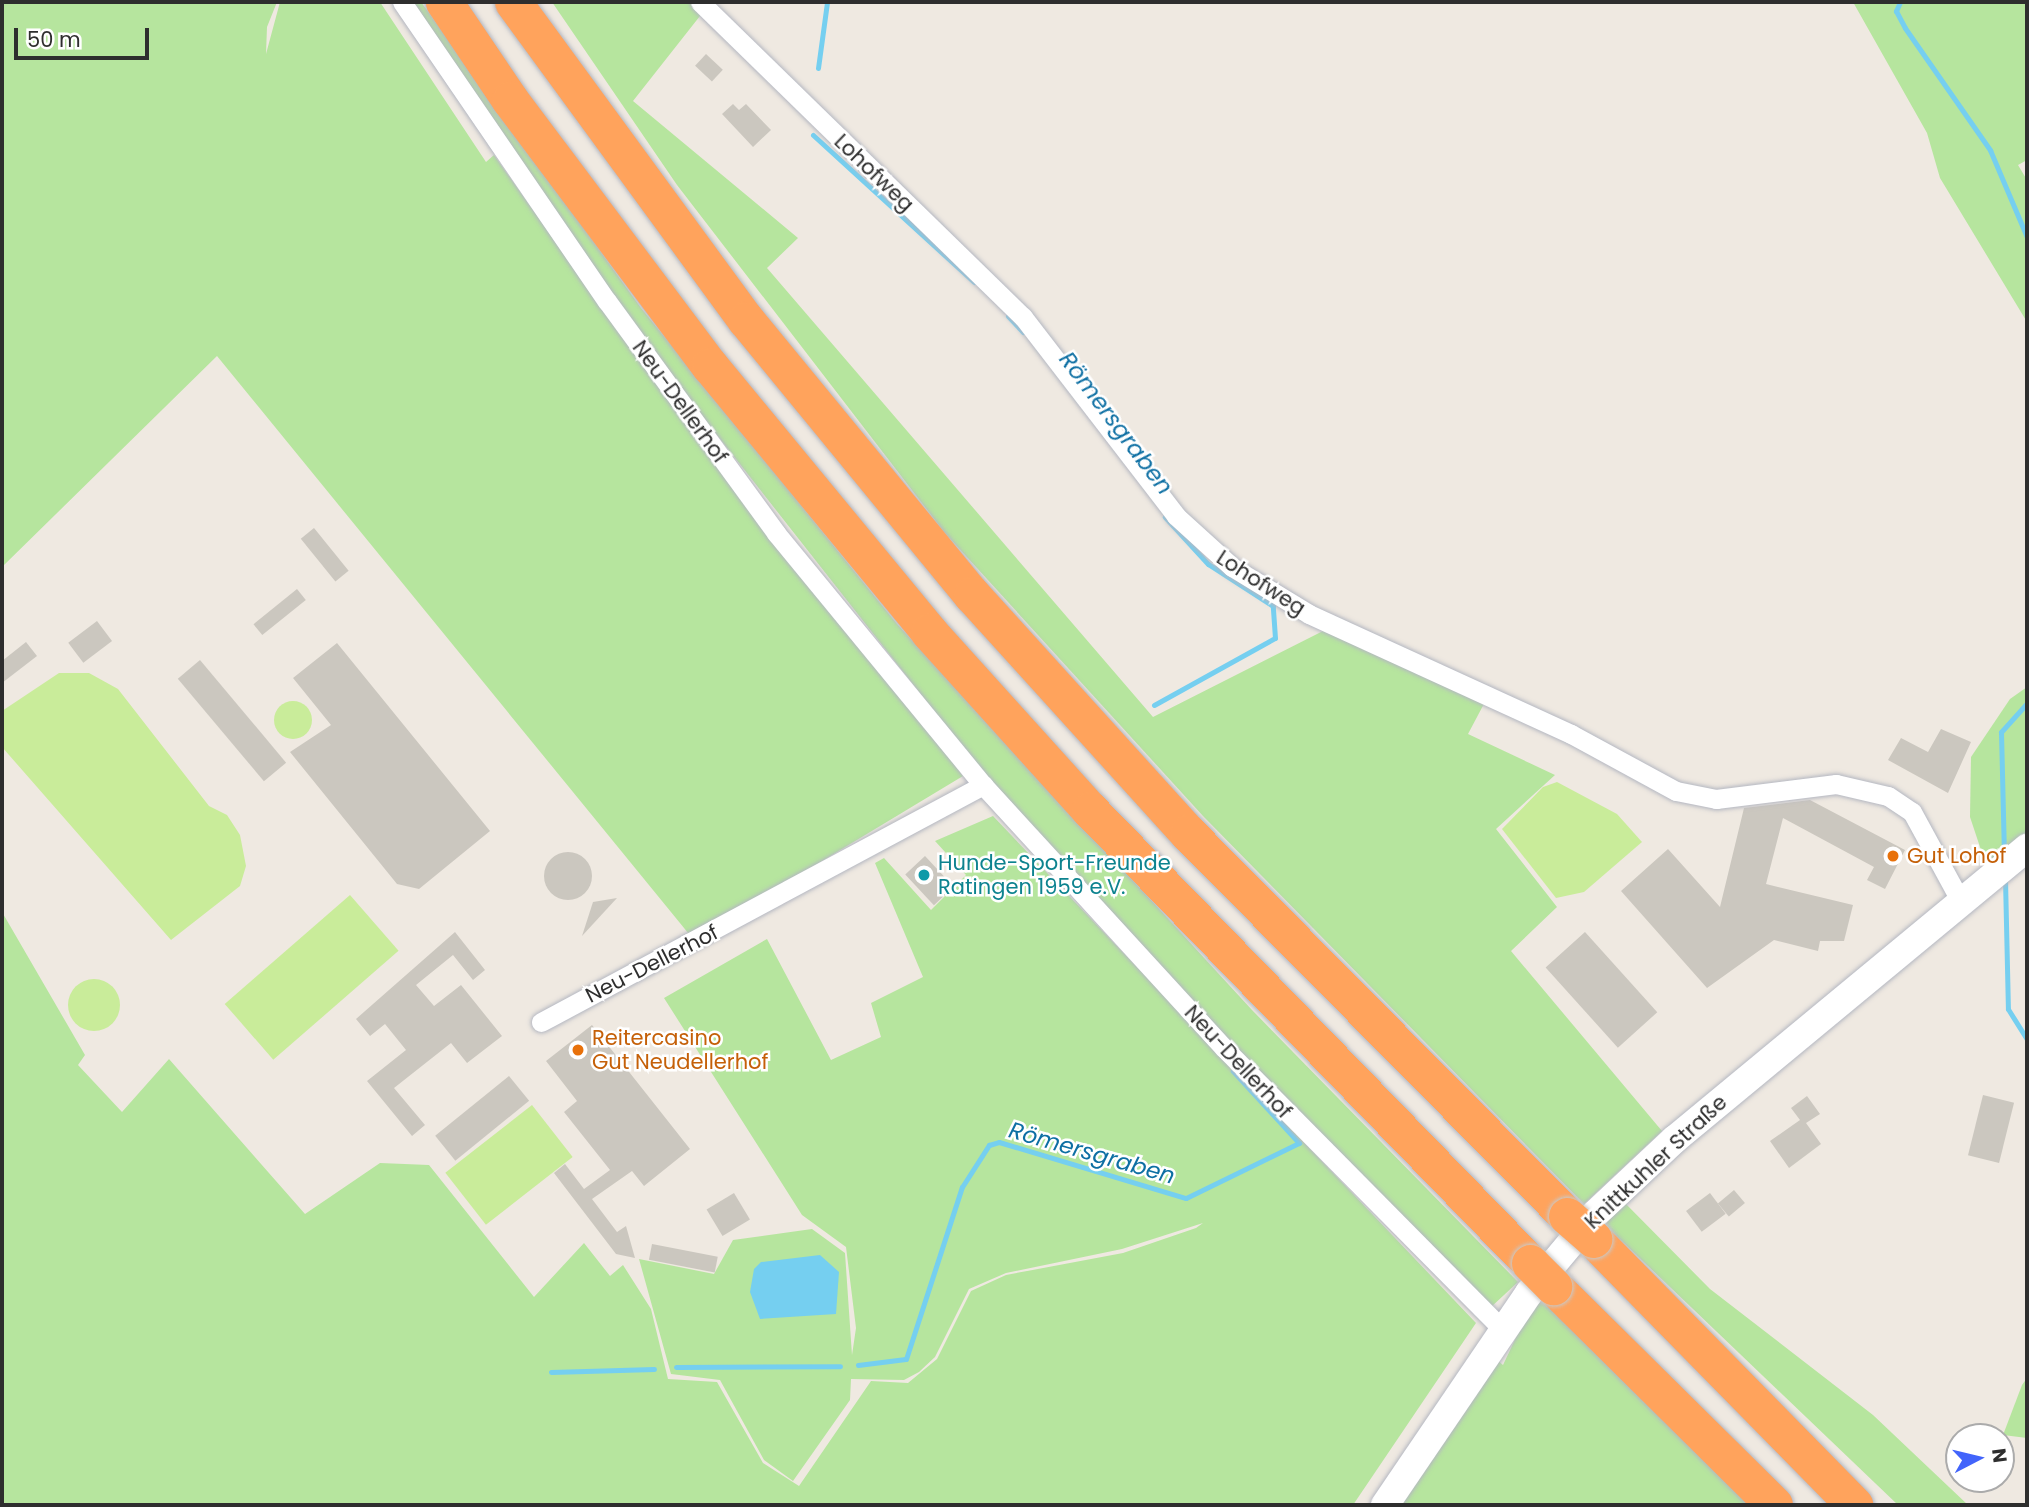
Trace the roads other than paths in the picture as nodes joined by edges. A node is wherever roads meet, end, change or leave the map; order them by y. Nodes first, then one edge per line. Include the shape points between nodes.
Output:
1 (402, 2) edge
2 (444, 2) edge
3 (513, 2) edge
4 (700, 2) edge
5 (983, 785) junction
6 (2025, 849) edge
7 (1960, 900) junction
8 (541, 1022) dead end
9 (1503, 1330) junction
10 (1385, 1505) edge
11 (1774, 1505) edge
12 (1854, 1505) edge

1 - 5 street, Neu-Dellerhof via 776,533
2 - 11 highway via 661,303 929,632 1100,820 1541,1275
3 - 12 highway via 746,320 963,585 1188,833
4 - 7 street, Lohofweg via 1023,317 1176,516 1232,566 1309,614 1571,734 1685,794 1716,799 1836,784 1888,796 1912,812
5 - 8 street, Neu-Dellerhof
5 - 9 street, Neu-Dellerhof via 1224,1048
6 - 7 street, Knittkuhler Straße
7 - 9 street, Knittkuhler Straße via 1620,1189
9 - 10 street, Knittkuhler Straße

